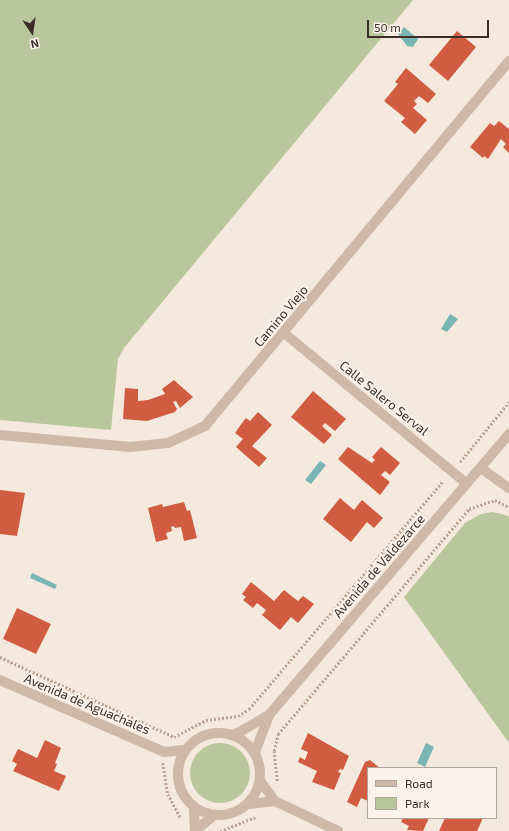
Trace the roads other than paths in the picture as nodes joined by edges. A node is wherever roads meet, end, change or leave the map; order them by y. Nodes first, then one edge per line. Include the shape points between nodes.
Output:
1 (509, 61) edge
2 (284, 333) junction
3 (509, 434) edge
4 (0, 435) edge
5 (481, 468) junction
6 (467, 484) junction
7 (509, 488) edge
8 (0, 680) edge
9 (269, 716) junction
10 (234, 735) junction
11 (184, 750) junction
12 (164, 752) junction
13 (255, 752) junction
14 (178, 769) junction
15 (261, 782) junction
16 (275, 800) junction
17 (250, 804) junction
18 (194, 807) junction
19 (214, 815) junction
20 (195, 831) edge
21 (338, 831) edge

1 - 2 street, Camino Viejo
2 - 4 street, Camino Viejo via 205,426 168,443 130,447
2 - 6 street, Calle Salero Serval
3 - 5 street, Avenida de Valdezarce
5 - 6 street, Avenida de Valdezarce
5 - 7 street
6 - 9 street, Avenida de Valdezarce
8 - 12 street, Avenida de Aguachales
9 - 10 street, Avenida de Valdezarce
9 - 13 street, Avenida de Valdezarce
10 - 11 street via 208,733 196,738
10 - 13 street
11 - 12 street, Avenida de Aguachales
11 - 14 street
12 - 14 street, Avenida de Aguachales
13 - 15 street via 260,765
14 - 18 street via 181,790
15 - 16 street
15 - 17 street via 258,793
16 - 17 street
16 - 21 street
17 - 19 street via 234,812
18 - 19 street
18 - 20 street
19 - 20 street

